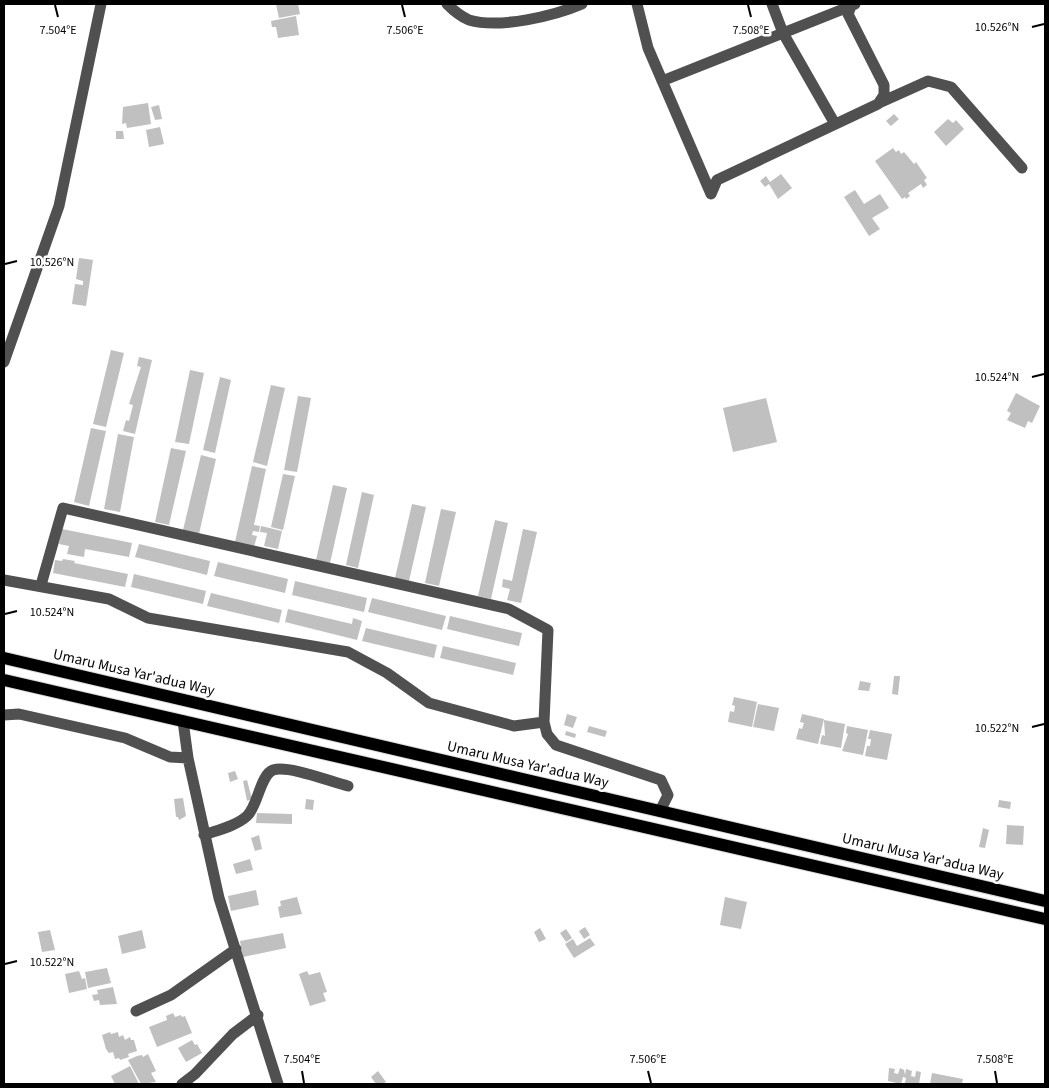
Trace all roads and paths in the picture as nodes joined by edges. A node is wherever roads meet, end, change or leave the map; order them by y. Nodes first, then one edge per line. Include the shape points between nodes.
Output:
1 (101, 4) edge
2 (447, 4) edge
3 (582, 4) edge
4 (637, 4) edge
5 (772, 4) edge
6 (853, 5) edge
7 (783, 33) junction
8 (662, 81) junction
9 (878, 104) junction
10 (835, 124) junction
11 (1022, 168) dead end
12 (4, 362) edge
13 (4, 580) edge
14 (41, 586) junction
15 (4, 658) edge
16 (4, 680) edge
17 (4, 716) edge
18 (183, 722) junction
19 (544, 722) junction
20 (188, 758) junction
21 (348, 786) dead end
22 (660, 811) junction
23 (204, 835) junction
24 (1045, 901) edge
25 (1045, 919) edge
26 (236, 949) junction
27 (136, 1011) dead end
28 (258, 1015) junction
29 (182, 1084) edge
30 (278, 1084) edge

1 - 12 street via 59,206
2 - 3 street via 468,20 492,23 563,12
4 - 8 street via 648,48
5 - 7 street
6 - 7 street
6 - 9 street via 848,14 884,85 884,95
7 - 8 street
7 - 10 street
8 - 10 street via 710,194 717,180
9 - 10 street
9 - 11 street via 928,81 951,87
13 - 14 street
14 - 19 street via 109,599 148,618 348,652 388,672 429,703 514,726
14 - 19 street via 63,508 461,596 509,609 548,630
15 - 22 main road, Umaru Musa Yar'adua Way
16 - 18 main road
17 - 20 street via 19,714 125,738 161,755
18 - 20 street
18 - 25 main road
19 - 22 street via 547,734 556,746 661,780 668,795
20 - 23 street
21 - 23 street via 286,769 272,770 265,777 247,816 236,824
22 - 24 main road, Umaru Musa Yar'adua Way
23 - 26 street via 219,898
26 - 27 street via 171,995
26 - 28 street
28 - 29 street via 233,1034
28 - 30 street

